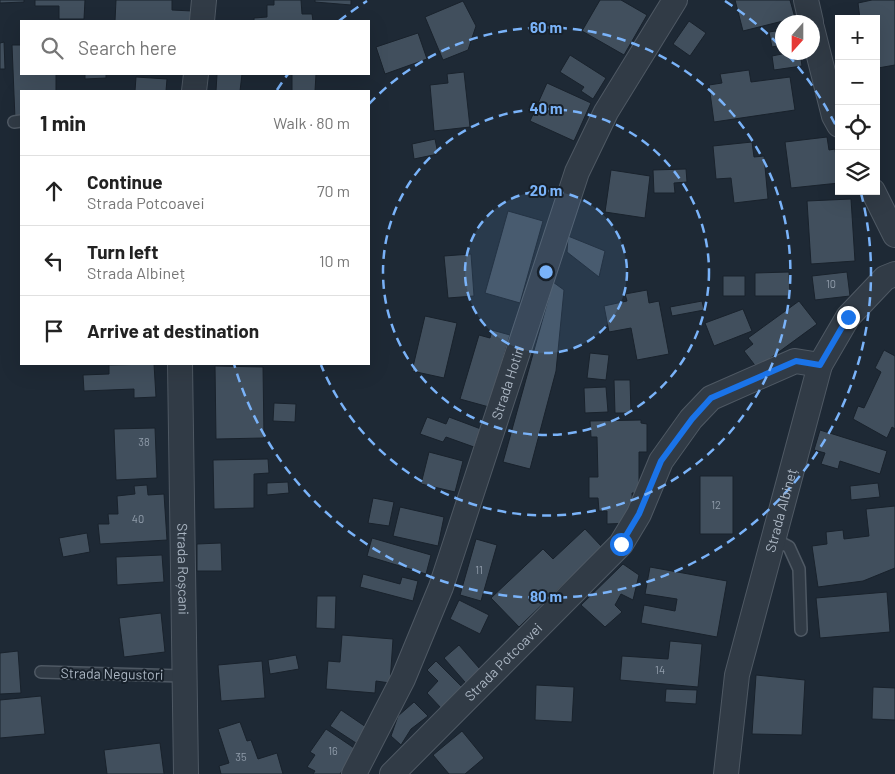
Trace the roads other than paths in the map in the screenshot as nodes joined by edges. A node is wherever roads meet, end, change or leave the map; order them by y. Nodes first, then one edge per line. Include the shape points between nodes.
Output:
1 (204, 0) edge
2 (675, 0) edge
3 (806, 0) edge
4 (809, 15) edge
5 (202, 20) edge
6 (820, 60) edge
7 (196, 75) edge
8 (194, 90) edge
9 (835, 118) edge
10 (875, 195) edge
11 (895, 235) edge
12 (895, 274) edge
13 (180, 365) edge
14 (820, 365) junction
15 (774, 539) junction
16 (802, 630) dead end
17 (42, 672) dead end
18 (183, 676) junction
19 (186, 774) edge
20 (354, 774) edge
21 (392, 774) edge
22 (726, 774) edge

1 - 5 street
2 - 20 street, Strada Hotin via 606,112 577,172 441,587 403,679
3 - 4 street
6 - 9 street
7 - 8 street
10 - 11 street
12 - 14 street, Strada Albineț via 885,278 848,317
13 - 18 street, Strada Roșcani
14 - 15 street, Strada Albineț
14 - 21 street, Strada Potcoavei via 796,361 711,398 661,461 639,514 621,544
15 - 16 lane via 789,547 799,569
15 - 22 street, Strada Albineț via 737,676
17 - 18 lane, Strada Negustori
18 - 19 street, Strada Roșcani

